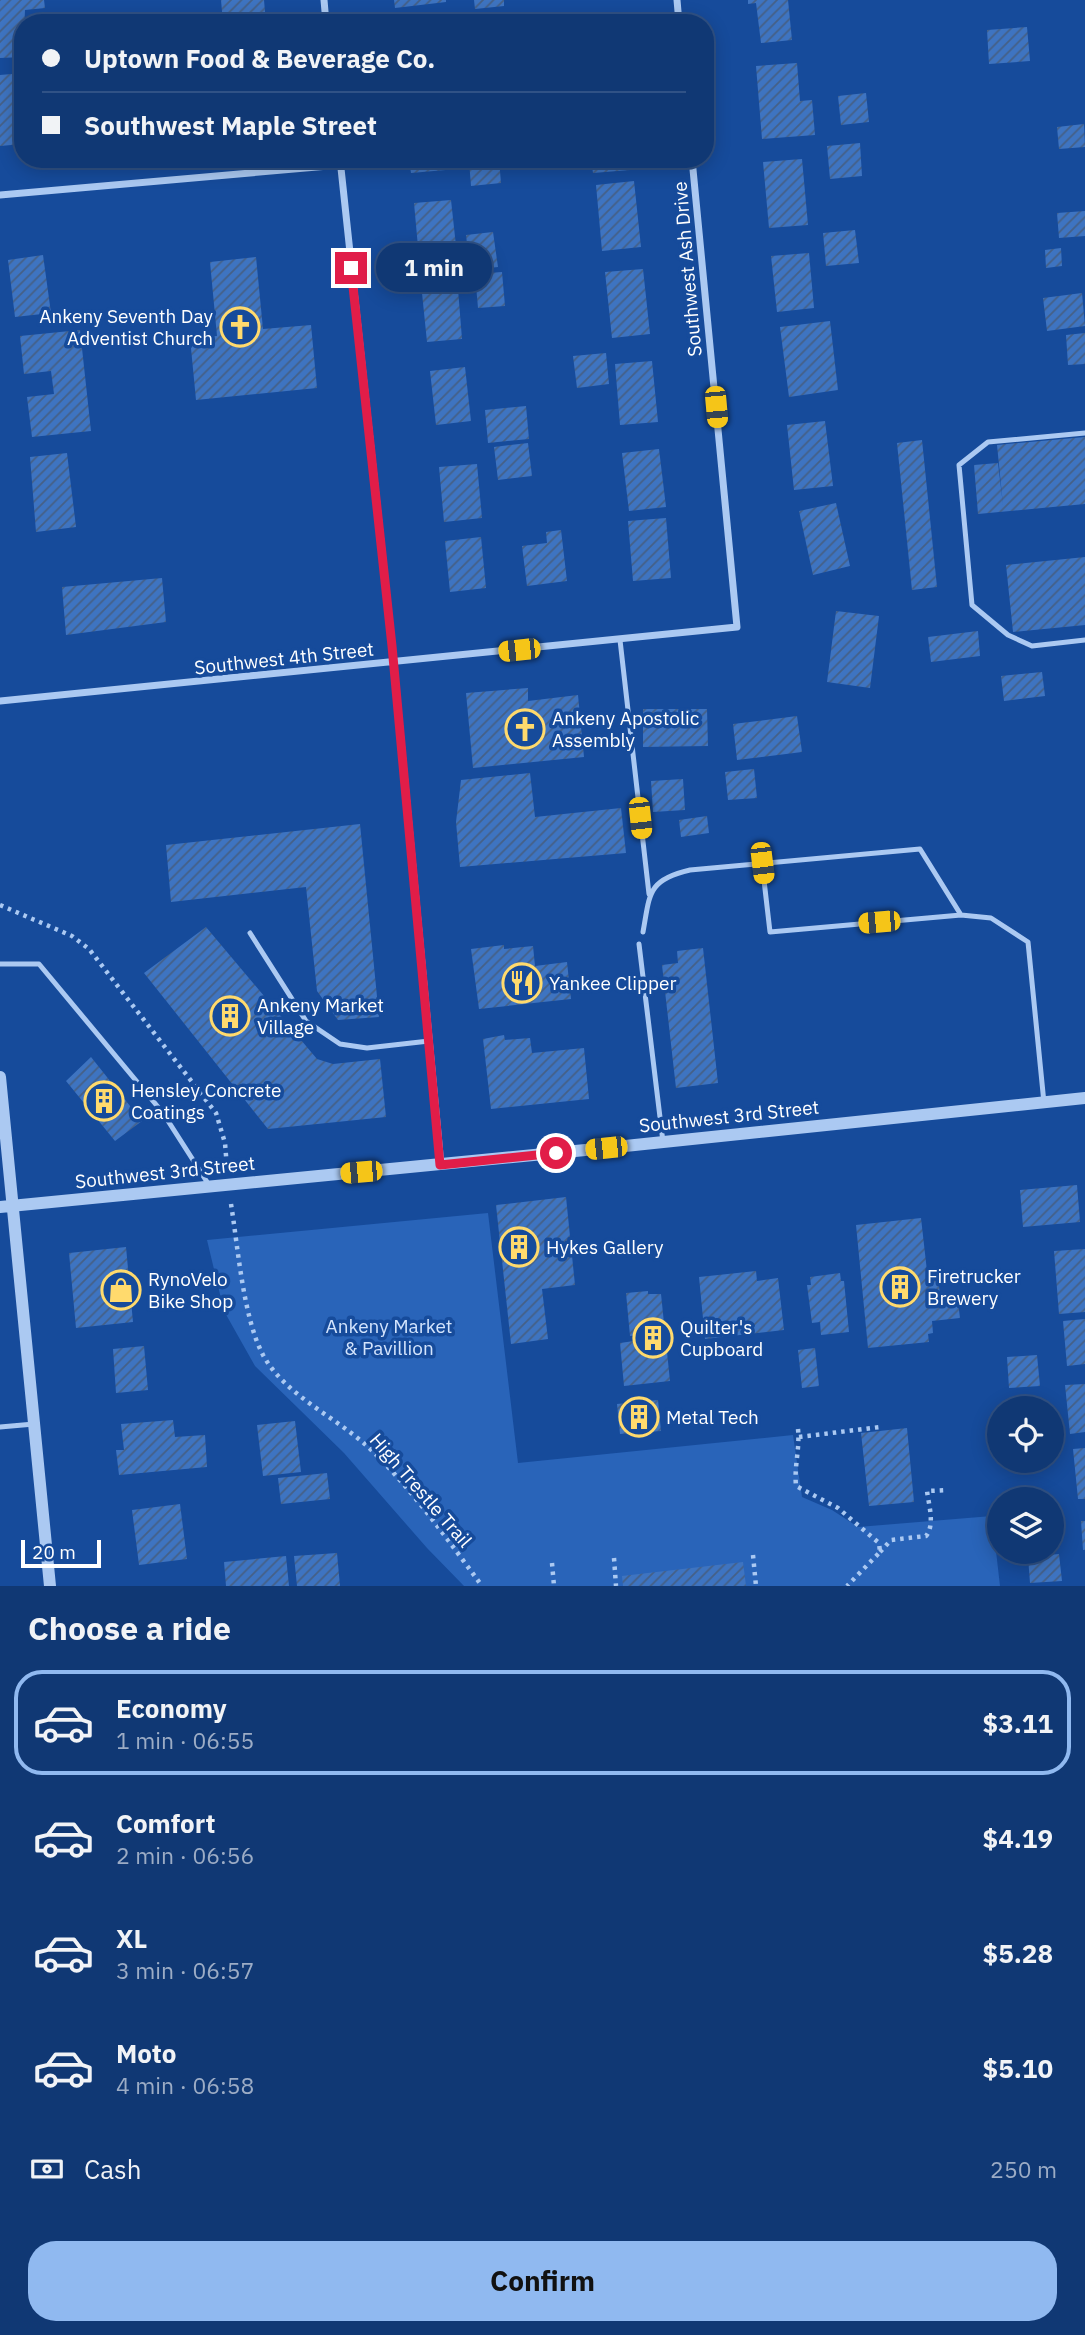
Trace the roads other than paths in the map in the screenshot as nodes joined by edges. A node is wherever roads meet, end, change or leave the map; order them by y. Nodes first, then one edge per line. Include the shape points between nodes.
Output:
1 (278, 168) edge
2 (341, 168) edge
3 (693, 168) edge
4 (0, 195) edge
5 (1085, 433) edge
6 (737, 627) joint
7 (620, 640) junction
8 (1085, 640) edge
9 (394, 663) junction
10 (0, 701) edge
11 (762, 863) junction
12 (649, 894) junction
13 (961, 915) junction
14 (643, 932) dead end
15 (250, 933) dead end
16 (639, 944) dead end
17 (0, 964) edge
18 (429, 1041) junction
19 (0, 1076) edge
20 (1085, 1098) edge
21 (1044, 1103) junction
22 (663, 1142) junction
23 (440, 1165) junction
24 (210, 1188) junction
25 (6, 1206) edge
26 (34, 1424) junction
27 (0, 1427) edge
28 (50, 1586) edge

1 - 4 street
2 - 9 street
3 - 6 street, Southwest Ash Drive
5 - 8 lane via 988,442 959,465 972,605 1008,635 1032,646
6 - 7 street, Southwest 4th Street
7 - 9 street, Southwest 4th Street
7 - 12 lane
9 - 10 street, Southwest 4th Street
9 - 18 street
11 - 12 lane via 669,875
11 - 13 lane via 920,849
11 - 13 lane via 770,932
12 - 14 lane
13 - 21 lane via 991,918 1028,942
15 - 18 lane via 306,1021 340,1044 368,1048
16 - 22 lane
17 - 24 lane via 39,964 163,1113
18 - 23 street
19 - 25 street
20 - 21 street, Southwest 3rd Street
21 - 22 street, Southwest 3rd Street
22 - 23 street, Southwest 3rd Street
23 - 24 street, Southwest 3rd Street
24 - 25 street, Southwest 3rd Street
25 - 26 street
26 - 27 lane
26 - 28 street

